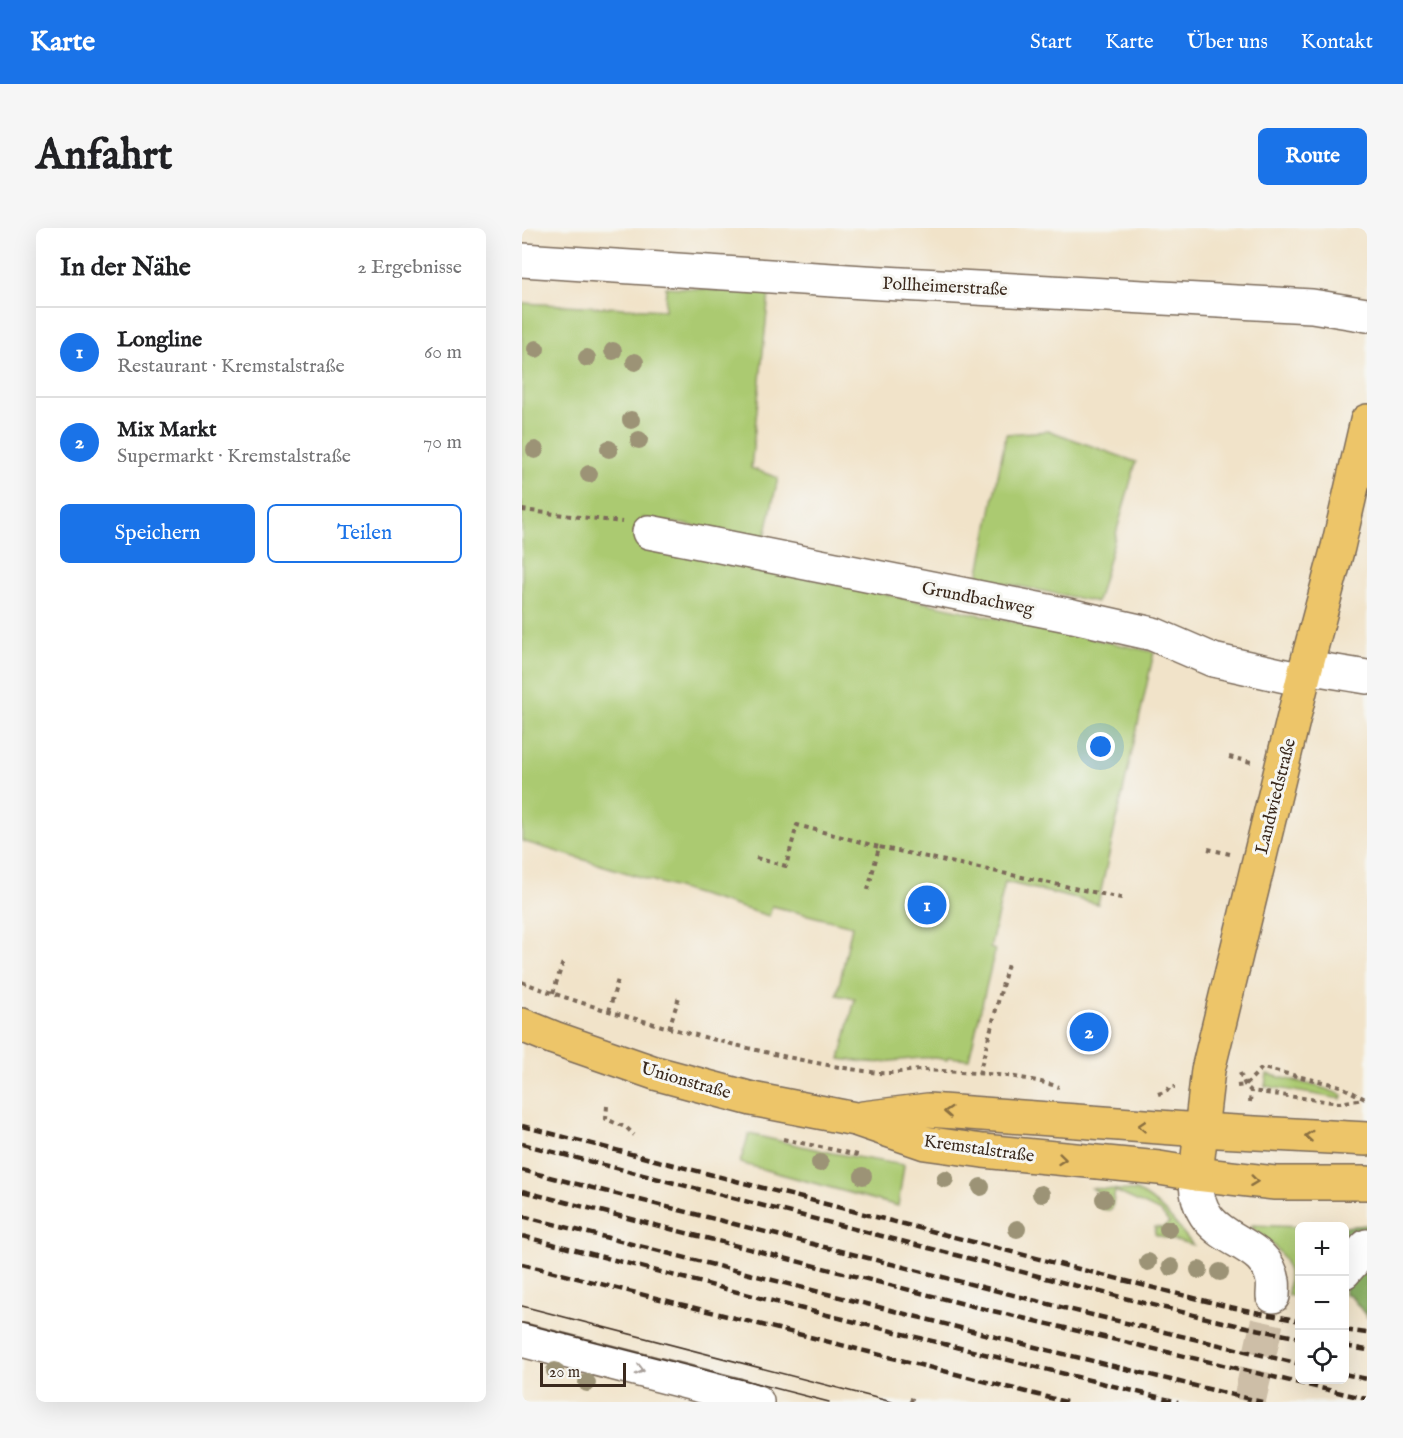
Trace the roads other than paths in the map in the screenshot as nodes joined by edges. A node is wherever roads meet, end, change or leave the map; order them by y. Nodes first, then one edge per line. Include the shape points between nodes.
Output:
1 (522, 260) edge
2 (1367, 315) edge
3 (1367, 421) edge
4 (649, 532) road end
5 (1305, 674) junction
6 (1367, 677) edge
7 (522, 1025) edge
8 (855, 1119) junction
9 (1200, 1130) junction
10 (1367, 1139) edge
11 (1196, 1174) junction
12 (1367, 1183) edge
13 (1367, 1246) edge
14 (1349, 1266) edge
15 (1273, 1296) tunnel mouth
16 (522, 1340) edge
17 (757, 1402) edge

1 - 2 street, Pollheimerstraße via 1312,306
3 - 5 main road, Landwiedstraße
4 - 5 street, Grundbachweg via 1073,616 1153,634 1213,660
5 - 6 street, Grundbachweg
5 - 9 main road, Landwiedstraße via 1208,1070
7 - 8 main road, Unionstraße via 655,1073 752,1099
9 -> 8 main road, Kremstalstraße via 928,1110
8 -> 11 main road, Kremstalstraße via 925,1143
10 -> 9 main road, Kremstalstraße
9 - 11 main road, Landwiedstraße
11 -> 12 main road, Kremstalstraße via 1275,1183
11 - 15 street via 1198,1199 1204,1213 1219,1230 1258,1254 1268,1266
13 - 14 street
16 -> 17 street

